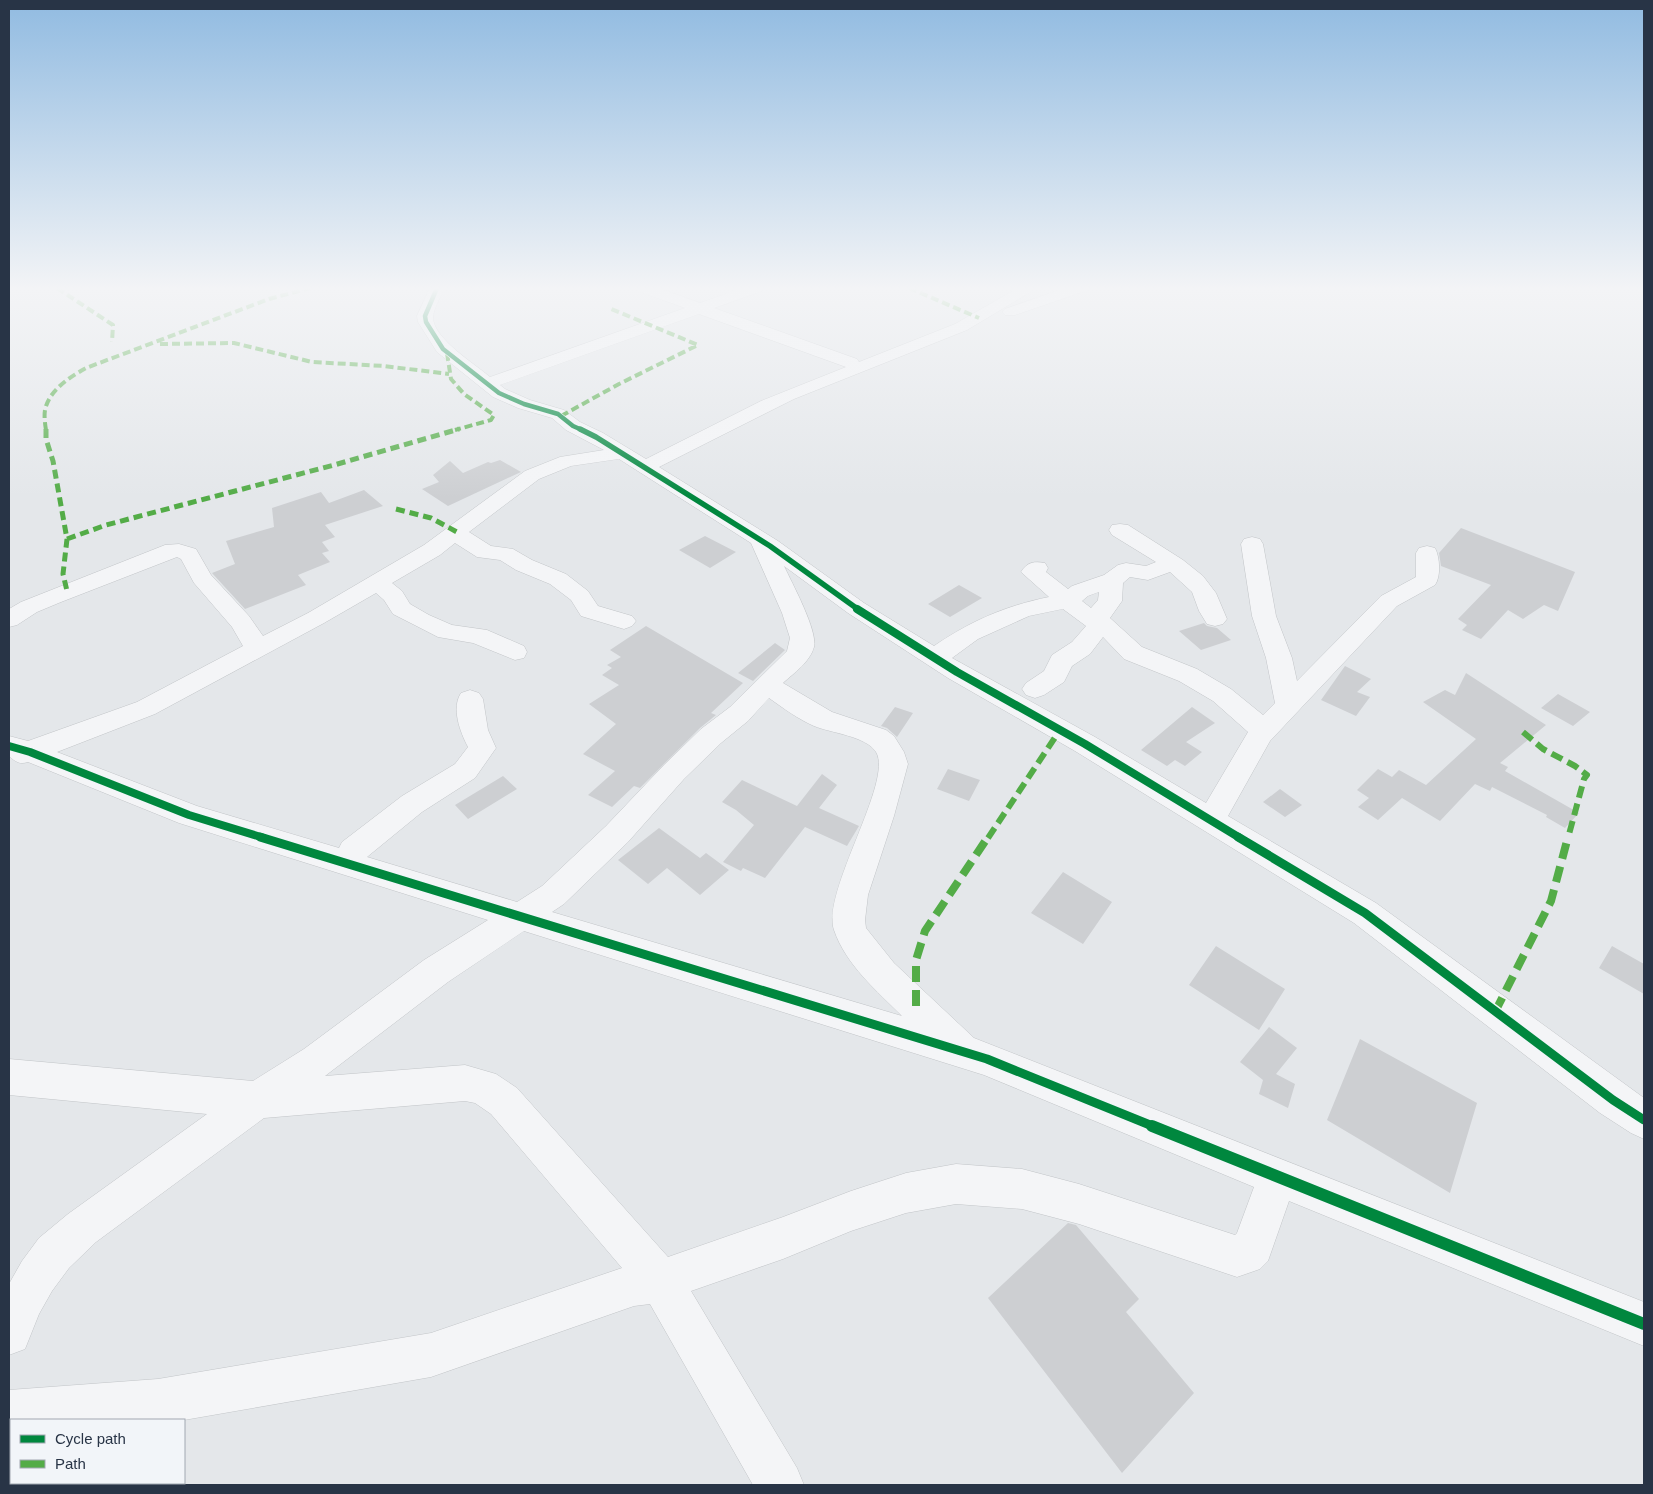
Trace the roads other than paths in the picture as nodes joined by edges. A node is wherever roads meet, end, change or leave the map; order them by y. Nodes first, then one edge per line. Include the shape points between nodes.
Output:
1 (453, 358) edge
2 (560, 358) edge
3 (828, 358) edge
4 (877, 358) edge
5 (884, 358) edge
6 (852, 367) junction
7 (497, 380) dead end
8 (622, 453) junction
9 (645, 466) junction
10 (1120, 530) dead end
11 (455, 533) junction
12 (761, 540) junction
13 (1252, 544) dead end
14 (1427, 553) dead end
15 (1172, 563) junction
16 (1037, 568) dead end
17 (1112, 580) junction
18 (378, 583) junction
19 (1068, 601) junction
20 (1215, 618) dead end
21 (9, 620) edge
22 (624, 621) dead end
23 (1098, 621) junction
24 (257, 649) junction
25 (515, 652) dead end
26 (935, 658) junction
27 (767, 684) junction
28 (1035, 689) dead end
29 (470, 699) dead end
30 (1289, 705) junction
31 (1264, 730) junction
32 (16, 752) edge
33 (1211, 820) junction
34 (350, 864) junction
35 (521, 916) junction
36 (964, 1051) junction
37 (9, 1077) edge
38 (257, 1100) junction
39 (1644, 1120) edge
40 (1277, 1177) junction
41 (661, 1281) junction
42 (1644, 1324) edge
43 (9, 1333) edge
44 (9, 1413) edge
45 (780, 1485) edge

1 - 8 street via 498,393 556,412 568,423
2 - 7 street
3 - 6 street
4 - 6 street
5 - 6 street
6 - 9 street
8 - 9 street
8 - 11 street via 567,461 539,472
9 - 12 street
10 - 15 street
11 - 18 street
11 - 22 street via 486,552 505,554 558,579 580,596 589,611
12 - 26 street via 856,608
12 - 27 street via 802,638 798,655
13 - 30 street via 1264,616 1279,658
14 - 30 street via 1427,580 1389,601
15 - 17 street via 1148,573 1126,570
15 - 20 street via 1202,590
16 - 19 street via 1032,572
17 - 19 street via 1080,591
17 - 23 street via 1110,601 1098,615
18 - 24 street
18 - 25 street via 394,596 401,609 421,620 447,632 478,636
19 - 23 street
19 - 26 street via 1022,610 969,634
21 - 24 street via 29,607 168,552 181,550 193,561 216,597 244,625
23 - 28 street via 1098,627 1081,648 1061,661 1055,676
23 - 31 street via 1133,653 1209,687
24 - 32 street via 146,708
26 - 33 street
27 - 35 street via 739,714 674,772 562,887
27 - 36 street via 825,720 872,734 885,742 892,752 894,764 850,904 849,927 856,943 872,962
29 - 34 street via 470,717 482,748 465,771 412,804 353,851
30 - 31 street
31 - 33 street
32 - 34 street via 189,815
33 - 39 street via 1364,914
34 - 35 street
35 - 36 street
35 - 38 street via 436,970 317,1062
36 - 40 street
37 - 38 street
38 - 41 street via 465,1083 483,1086 504,1101
38 - 43 street via 82,1228 54,1253 24,1299
40 - 41 street via 1253,1246 1245,1254 1237,1256 1079,1204 1022,1189 956,1184 906,1193
40 - 42 street
41 - 44 street via 634,1285 431,1355 158,1402
41 - 45 street

